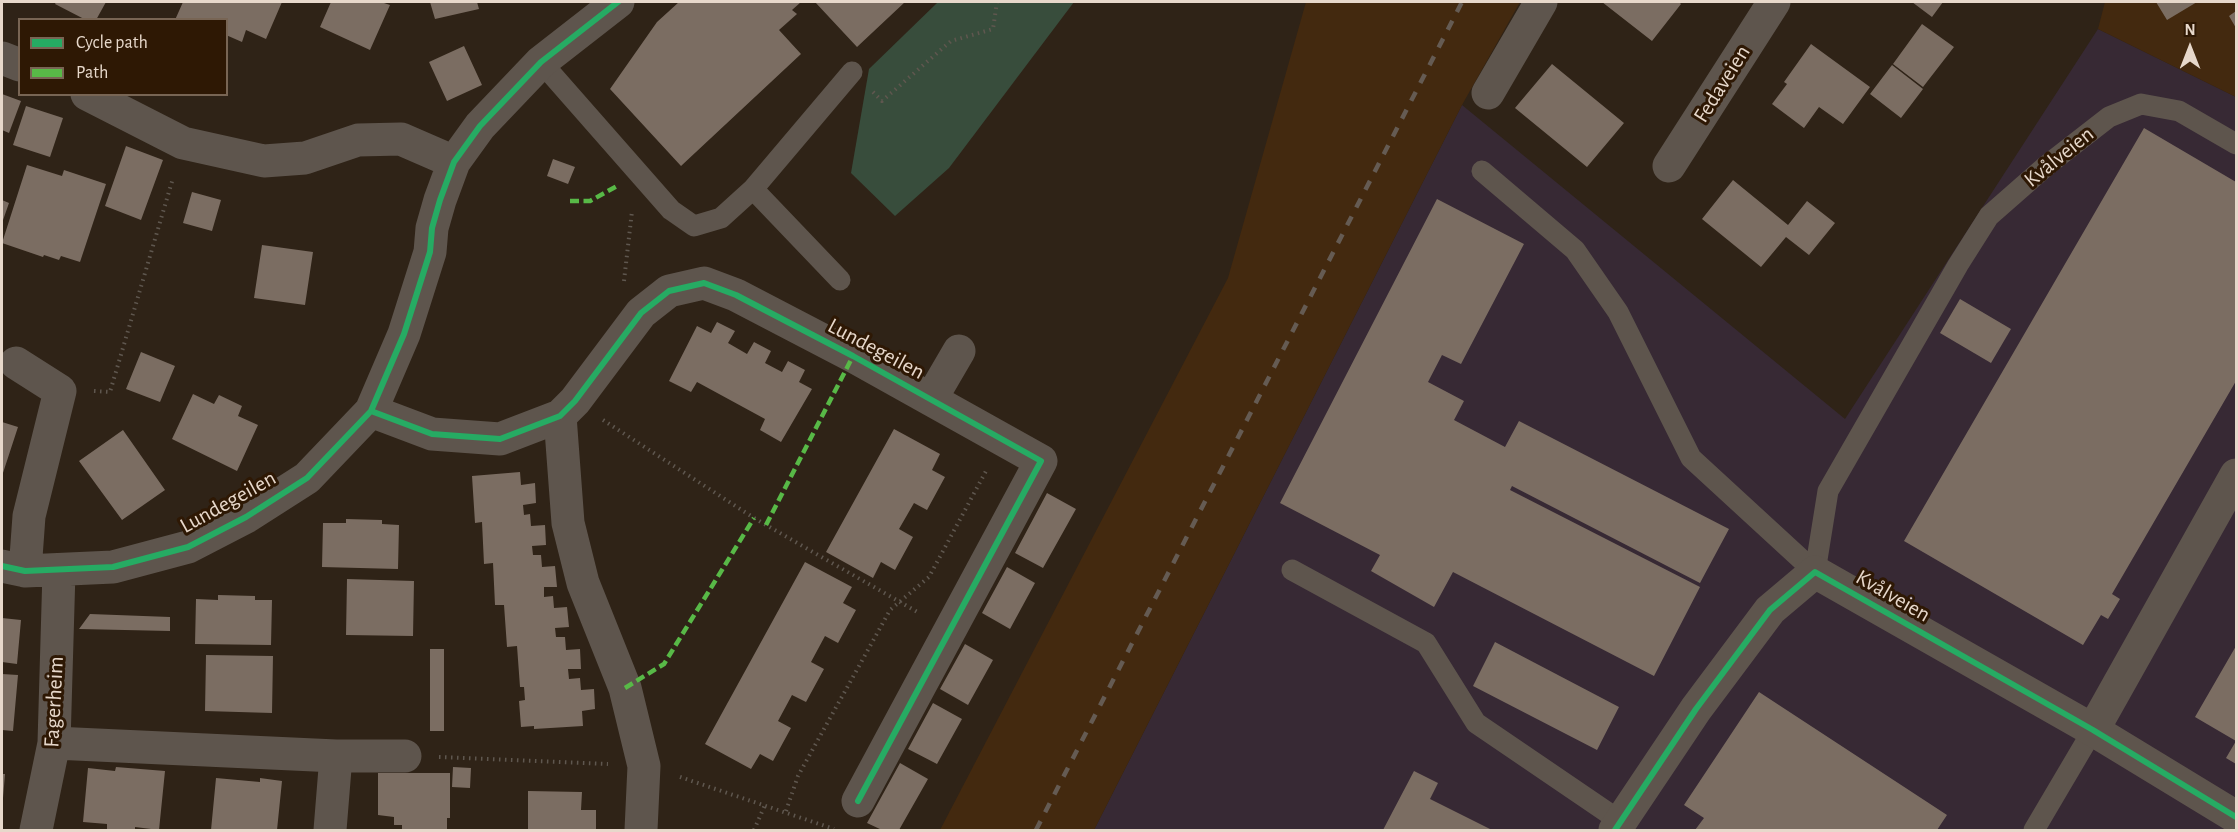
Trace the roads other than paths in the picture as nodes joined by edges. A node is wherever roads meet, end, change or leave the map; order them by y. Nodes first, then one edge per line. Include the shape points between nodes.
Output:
1 (618, 2) edge
2 (1541, 2) edge
3 (1774, 2) edge
4 (2, 58) edge
5 (541, 62) junction
6 (18, 64) edge
7 (852, 72) road end
8 (1488, 93) dead end
9 (91, 96) edge
10 (2236, 144) edge
11 (454, 162) junction
12 (1669, 166) dead end
13 (1482, 171) dead end
14 (753, 189) junction
15 (840, 280) dead end
16 (959, 351) dead end
17 (16, 363) dead end
18 (931, 399) junction
19 (568, 409) junction
20 (371, 411) junction
21 (2236, 475) edge
22 (13, 569) edge
23 (1292, 570) dead end
24 (59, 571) junction
25 (1815, 572) junction
26 (2093, 730) junction
27 (54, 743) junction
28 (336, 756) junction
29 (405, 756) dead end
30 (858, 801) dead end
31 (2236, 817) edge
32 (1618, 826) edge
33 (36, 831) edge
34 (330, 831) edge
35 (641, 831) edge
36 (2034, 831) edge

1 - 5 street, Lundegeilen
2 - 8 street
3 - 12 street, Fedaveien
4 - 6 street
5 - 11 street, Lundegeilen via 480,126
5 - 14 lane via 670,210 694,226 721,218
7 - 14 lane
9 - 11 street via 183,143 264,161 305,158 358,140 401,139
10 - 25 lane, Kvålveien via 2179,111 2141,104 2109,117 1989,216 1828,491
11 - 20 street, Lundegeilen via 404,334
13 - 25 lane via 1575,250 1618,312 1691,458
14 - 15 lane
16 - 18 street, Lundegeilen
17 - 22 street via 60,391
18 - 19 street, Lundegeilen via 736,295 704,283 669,291 641,313
18 - 30 street, Lundegeilen via 1041,461
19 - 20 street via 500,440 432,434
19 - 35 street via 568,523 582,583 625,688 644,766
20 - 24 street, Lundegeilen via 307,478 189,547 113,567
21 - 26 street
22 - 24 street, Lundegeilen
23 - 32 lane via 1426,643 1476,723
24 - 27 street, Fagerheim
25 - 26 street, Kvålveien
25 - 32 street via 1770,610 1696,709
26 - 31 street, Kvålveien
26 - 36 lane
27 - 28 street
27 - 33 street, Fagerheim
28 - 29 street
28 - 34 street

